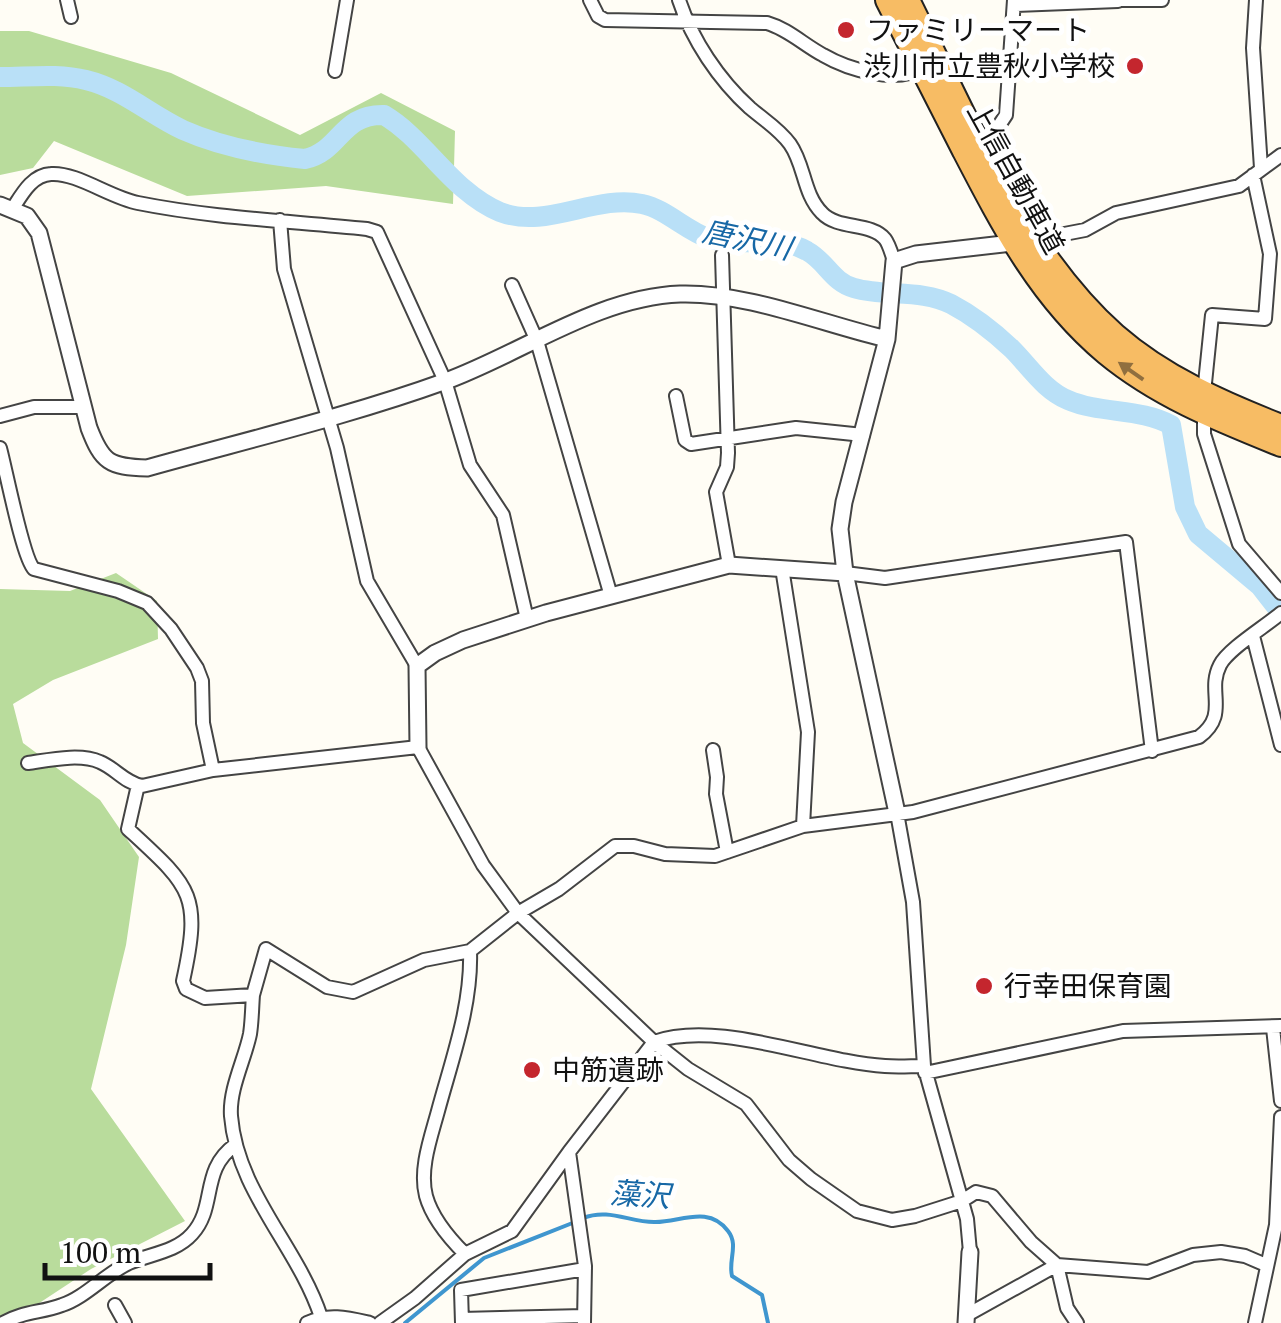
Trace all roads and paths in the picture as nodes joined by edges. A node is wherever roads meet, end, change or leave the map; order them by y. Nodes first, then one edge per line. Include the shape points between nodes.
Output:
1 (67, 0) edge
2 (346, 0) edge
3 (590, 0) edge
4 (679, 0) edge
5 (886, 0) edge
6 (908, 0) edge
7 (1118, 0) edge
8 (1162, 0) edge
9 (1256, 0) edge
10 (1015, 2) edge
11 (71, 18) dead end
12 (685, 20) junction
13 (921, 67) junction
14 (335, 71) dead end
15 (978, 142) junction
16 (1281, 155) edge
17 (1257, 171) junction
18 (6, 207) edge
19 (280, 220) junction
20 (1024, 242) junction
21 (722, 255) dead end
22 (894, 260) junction
23 (512, 285) dead end
24 (724, 297) junction
25 (887, 339) junction
26 (536, 341) junction
27 (445, 381) junction
28 (676, 396) dead end
29 (1205, 404) junction
30 (83, 407) junction
31 (0, 416) edge
32 (328, 417) junction
33 (1281, 426) edge
34 (727, 436) junction
35 (863, 436) junction
36 (1281, 445) edge
37 (0, 448) edge
38 (729, 565) junction
39 (782, 568) junction
40 (845, 573) junction
41 (1281, 593) edge
42 (611, 596) junction
43 (1281, 613) edge
44 (527, 619) junction
45 (1253, 636) junction
46 (417, 666) junction
47 (1281, 745) edge
48 (418, 747) junction
49 (713, 750) dead end
50 (1152, 751) junction
51 (28, 762) dead end
52 (213, 770) junction
53 (138, 785) junction
54 (896, 814) junction
55 (803, 826) junction
56 (727, 852) junction
57 (518, 913) junction
58 (470, 951) junction
59 (253, 995) junction
60 (1277, 1027) edge
61 (654, 1042) junction
62 (925, 1070) junction
63 (1281, 1102) edge
64 (1281, 1117) edge
65 (235, 1145) junction
66 (569, 1152) junction
67 (962, 1201) junction
68 (970, 1252) joint
69 (465, 1254) junction
70 (1058, 1265) junction
71 (1266, 1265) junction
72 (585, 1269) junction
73 (115, 1305) dead end
74 (321, 1317) junction
75 (966, 1319) edge
76 (584, 1320) edge
77 (462, 1321) edge
78 (2, 1323) edge
79 (126, 1323) edge
80 (307, 1323) edge
81 (370, 1323) edge
82 (380, 1323) edge
83 (1077, 1323) edge
84 (1255, 1323) edge

1 - 11 street
2 - 14 street
3 - 12 street via 605,20
4 - 12 street
5 - 13 highway, 上信自動車道
6 - 15 highway, 上信自動車道
7 - 8 street
7 - 10 street
9 - 17 street
10 - 15 street via 1006,115
12 - 13 street via 767,23 826,57 882,75 911,75
12 - 22 street via 733,92 790,144 822,213 875,232
13 - 20 highway, 上信自動車道
15 - 20 highway, 上信自動車道
16 - 17 street
17 - 20 street via 1239,186
17 - 29 street via 1270,254 1264,318 1212,316
18 - 19 street via 47,174 178,212
18 - 30 street via 27,216 39,233
19 - 27 street via 377,232
19 - 32 street via 284,270
20 - 22 street
20 - 29 highway, 上信自動車道 via 1051,296 1107,354 1168,395
21 - 24 street
22 - 25 street
23 - 26 street
24 - 25 street
24 - 26 street via 677,294 640,302
24 - 34 street
25 - 35 street
26 - 27 street
26 - 42 street
27 - 32 street
27 - 44 street via 470,465 503,515
28 - 34 street via 685,440 698,444
29 - 33 highway, 上信自動車道
29 - 36 highway, 上信自動車道
29 - 41 street via 1204,434 1239,544
30 - 31 street
30 - 32 street via 99,453 128,468
32 - 46 street via 367,581
34 - 35 street via 796,428
34 - 38 street via 716,492
35 - 40 street via 840,529
37 - 52 street via 34,570 147,602 171,629 202,682 202,724
38 - 39 street
38 - 42 street
39 - 40 street
39 - 55 street via 808,732
40 - 50 street via 885,578 1126,542
40 - 54 street
42 - 44 street
43 - 45 street
44 - 46 street via 435,652
45 - 47 street
45 - 50 street via 1218,667 1211,728
46 - 48 street
48 - 52 street
48 - 57 street via 483,865
49 - 56 street
50 - 54 street
51 - 53 street via 82,758
52 - 53 street
53 - 59 street via 128,829 177,874 194,914 186,989 205,998
54 - 55 street
54 - 62 street via 913,902
55 - 56 street
56 - 57 street via 665,854 615,846
57 - 58 street
57 - 61 street
58 - 59 street via 424,960 353,992 326,986 266,949
58 - 69 street via 467,1000 424,1180 433,1214
59 - 65 street via 230,1110
60 - 62 street via 1123,1031
60 - 63 street
61 - 62 street via 708,1035
61 - 66 street
61 - 67 street via 746,1104 789,1160 858,1210 892,1220
62 - 67 street
64 - 71 street via 1276,1225
65 - 74 street
65 - 78 street via 222,1154 191,1236 128,1264 65,1305
66 - 69 street via 512,1231
66 - 72 street
67 - 68 street
67 - 70 street via 976,1192 992,1196
68 - 75 street
69 - 82 street
70 - 71 street via 1148,1272 1221,1252
70 - 75 street
70 - 83 street
71 - 84 street
72 - 76 street
72 - 77 street via 461,1290
73 - 79 street
74 - 80 street
74 - 81 street
76 - 77 street

